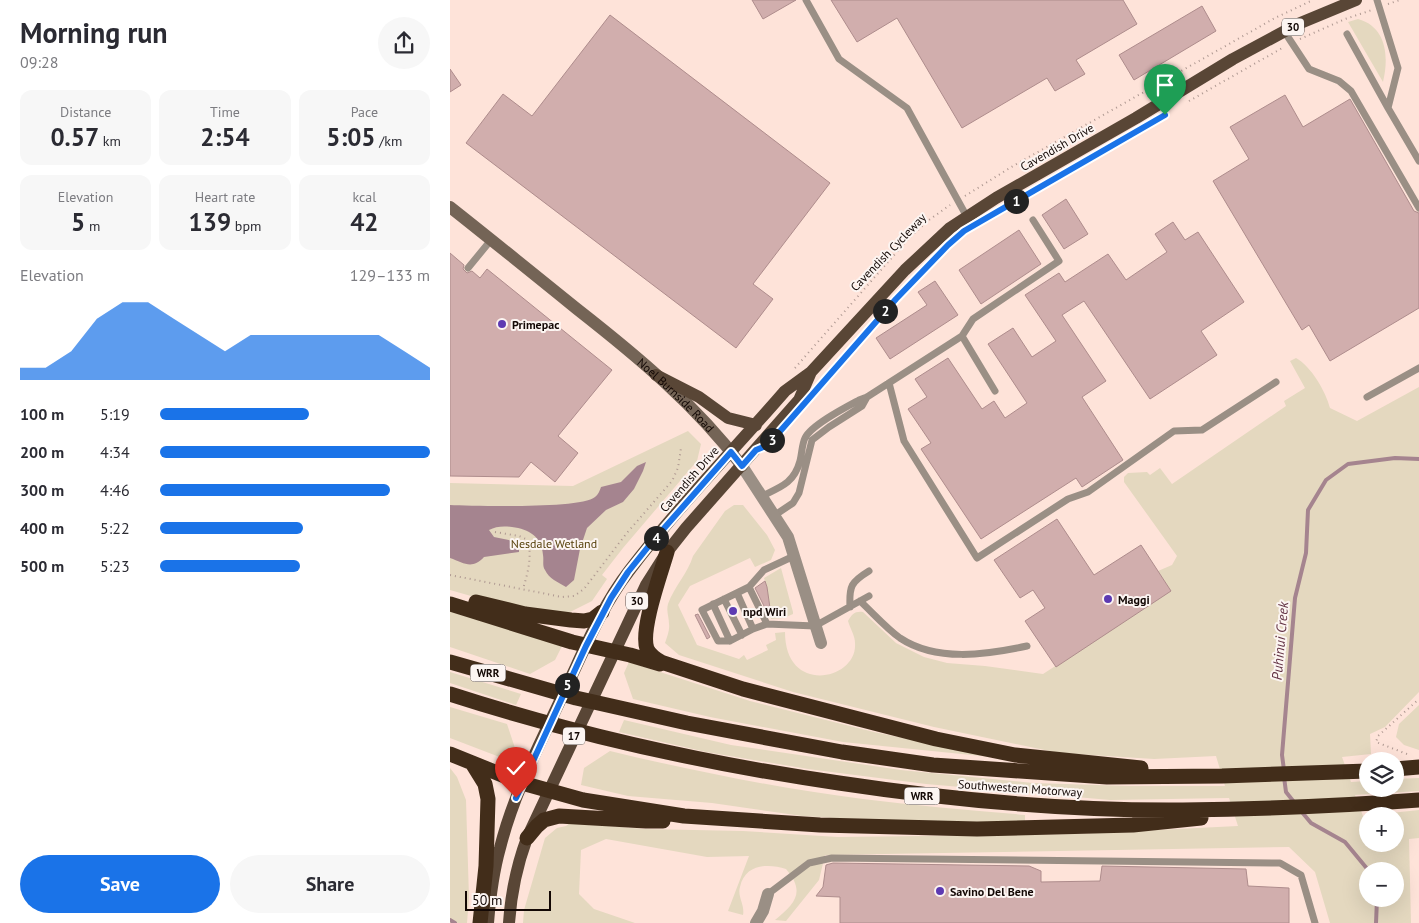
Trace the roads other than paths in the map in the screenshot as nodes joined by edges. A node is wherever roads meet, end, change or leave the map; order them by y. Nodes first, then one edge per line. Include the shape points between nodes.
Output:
1 (806, 0) edge
2 (1356, 0) edge
3 (1378, 4) edge
4 (1284, 31) junction
5 (1347, 34) dead end
6 (1388, 108) junction
7 (1419, 161) edge
8 (450, 207) edge
9 (1419, 208) edge
10 (967, 217) junction
11 (1032, 220) dead end
12 (491, 240) junction
13 (468, 268) dead end
14 (962, 336) junction
15 (1419, 368) edge
16 (811, 372) junction
17 (656, 375) junction
18 (1276, 382) dead end
19 (889, 383) junction
20 (995, 391) dead end
21 (867, 397) junction
22 (1367, 397) dead end
23 (756, 425) junction
24 (731, 452) junction
25 (742, 466) junction
26 (762, 496) junction
27 (775, 515) junction
28 (667, 552) junction
29 (794, 556) junction
30 (869, 571) dead end
31 (749, 587) junction
32 (737, 593) junction
33 (450, 596) edge
34 (869, 596) dead end
35 (724, 599) junction
36 (860, 601) junction
37 (450, 604) edge
38 (713, 604) junction
39 (850, 607) junction
40 (602, 612) junction
41 (767, 624) junction
42 (816, 626) junction
43 (752, 629) junction
44 (742, 635) junction
45 (730, 641) junction
46 (821, 643) dead end
47 (586, 646) junction
48 (1027, 646) dead end
49 (613, 652) junction
50 (450, 662) edge
51 (671, 666) junction
52 (450, 694) edge
53 (450, 754) edge
54 (1416, 761) edge
55 (472, 763) junction
56 (1404, 766) edge
57 (1359, 772) edge
58 (1222, 776) junction
59 (522, 783) junction
60 (548, 790) junction
61 (1419, 800) edge
62 (1235, 811) junction
63 (684, 816) junction
64 (527, 838) junction
65 (768, 894) joint
66 (485, 908) junction
67 (480, 923) edge
68 (488, 923) edge
69 (508, 923) edge
70 (756, 923) edge
71 (1315, 923) edge

1 - 10 lane via 839,59 907,108
2 - 4 main road, Cavendish Drive / 30
3 - 6 lane via 1398,68
4 - 9 lane via 1309,69 1351,91
4 - 10 main road, Cavendish Drive / 30
5 - 6 lane
6 - 7 lane
8 - 12 main road, Noel Burnside Road
10 - 16 main road, Cavendish Drive / 30 via 950,228 905,270
11 - 14 lane via 1059,261 973,319
12 - 13 lane
12 - 17 main road, Noel Burnside Road
14 - 19 lane
14 - 20 lane
15 - 22 lane
16 - 23 main road, Cavendish Drive / 30 via 785,391
16 - 25 main road, Cavendish Drive / 30 via 799,400
17 - 23 main road via 699,397 728,418
17 - 24 main road, Noel Burnside Road via 698,414
18 - 19 lane via 1202,430 1174,432 1088,492 1068,499 978,558 904,441
19 - 21 lane
21 - 26 lane via 812,430 805,438 800,463 792,476 784,486
21 - 27 lane via 862,406 812,440 799,494 793,503
23 - 24 main road, Cavendish Drive / 30
24 - 25 main road, Noel Burnside Road
24 - 40 main road, Cavendish Drive / 30 via 628,572
25 - 26 street, Noel Burnside Road
25 - 28 main road, Cavendish Drive / 30
26 - 27 street, Noel Burnside Road
27 - 29 street, Noel Burnside Road via 788,537
28 - 49 main road, Cavendish Drive / 30 via 646,585
28 - 51 highway via 645,637 650,654
29 - 31 lane via 764,570
29 - 42 street, Noel Burnside Road
30 - 39 lane via 852,584
31 - 32 lane
31 - 41 lane
32 - 35 lane
32 - 43 lane
33 - 40 highway via 525,614 571,620 584,621
34 - 36 lane
35 - 38 lane
35 - 44 lane
36 - 39 lane
36 - 48 lane via 900,637 923,650 974,654
37 - 47 highway
38 - 45 lane
38 - 45 lane via 702,610 718,641
39 - 42 lane
40 - 47 main road, Cavendish Drive / 30
41 - 42 lane
41 - 43 lane
42 - 46 street, Noel Burnside Road
43 - 44 lane
44 - 45 lane
47 - 49 highway
47 - 59 main road, Cavendish Drive / 17
49 - 51 highway
49 - 60 main road, Cavendish Drive / 17
50 - 58 highway, Southwestern Motorway / WRR via 628,710 794,744 933,765 1107,777
51 - 58 highway via 847,717 1015,755
52 - 62 highway, Southwestern Motorway / WRR via 614,741 779,774 922,796 1053,806
53 - 55 highway
54 - 56 highway
55 - 59 highway
55 - 66 highway via 485,784 488,800
57 - 58 highway, Southwestern Motorway / WRR
59 - 60 highway
59 - 66 main road, Cavendish Drive / 17 via 499,849
60 - 63 highway via 604,804
60 - 64 main road, Cavendish Drive / 17
61 - 62 highway
62 - 63 highway via 1134,825 978,829 820,826
63 - 64 highway via 646,821 556,816 541,823
64 - 69 main road, Cavendish Drive / 17 via 519,860
65 - 70 street
65 - 71 lane via 809,863 832,858 1280,863 1301,875
66 - 67 highway
66 - 68 main road, Cavendish Drive / 17

